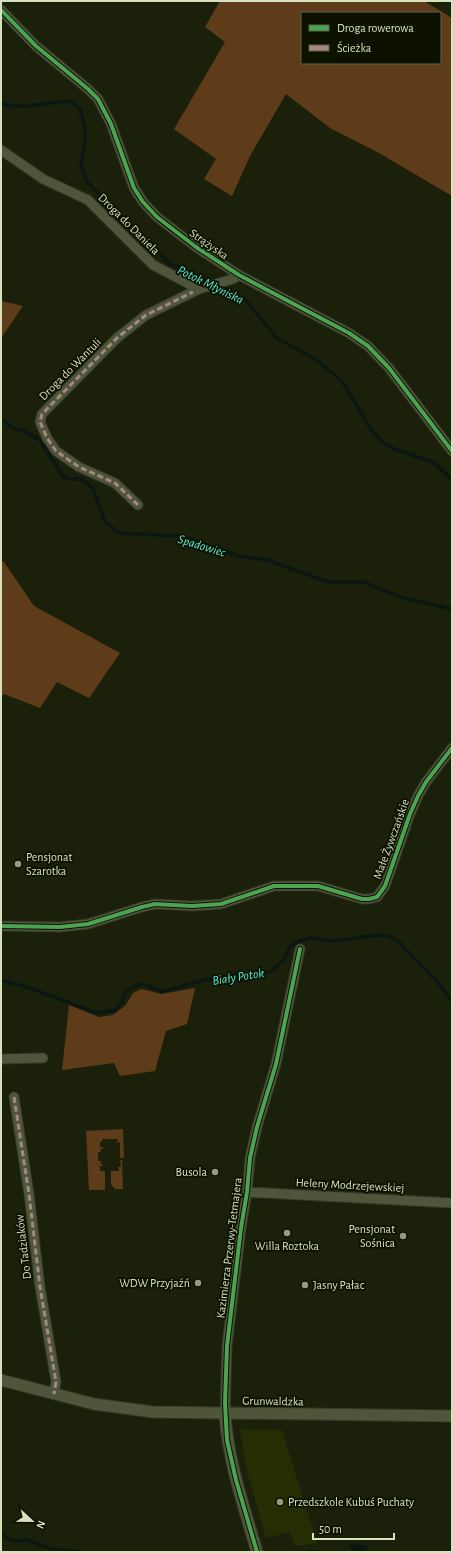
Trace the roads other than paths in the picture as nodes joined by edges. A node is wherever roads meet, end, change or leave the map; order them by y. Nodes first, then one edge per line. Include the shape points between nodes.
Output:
1 (1, 10) edge
2 (1, 150) edge
3 (239, 276) junction
4 (203, 288) junction
5 (452, 451) edge
6 (138, 504) dead end
7 (452, 748) edge
8 (1, 926) edge
9 (300, 949) dead end
10 (43, 1058) dead end
11 (1, 1059) edge
12 (14, 1097) dead end
13 (247, 1192) junction
14 (452, 1203) edge
15 (1, 1380) edge
16 (54, 1394) junction
17 (226, 1414) junction
18 (452, 1416) edge
19 (257, 1552) edge

1 - 3 street, Strążyska via 36,46 88,89 102,105 132,184 148,208 179,235
2 - 4 street, Droga do Daniela via 43,179 88,200 152,265
3 - 4 street, Droga do Wantuli
3 - 5 street, Strążyska via 349,333 368,346 389,368
4 - 6 street, Droga do Wantuli via 146,315 117,338 42,414 40,422 56,451 79,468 115,483
7 - 8 street, Małe Żywczańskie via 418,796 385,886 377,897 362,899 318,886 274,886 221,904 155,904 88,924 60,928
9 - 13 street, Kazimierza Przerwy-Tetmajera via 276,1064 250,1158
10 - 11 street
12 - 16 street, Do Tadziaków via 56,1382
13 - 14 street, Heleny Modrzejewskiej
13 - 17 street, Kazimierza Przerwy-Tetmajera via 227,1346
15 - 16 street, Grunwaldzka
16 - 17 street, Grunwaldzka via 133,1411
17 - 18 street, Grunwaldzka
17 - 19 street, Kazimierza Przerwy-Tetmajera via 231,1460

